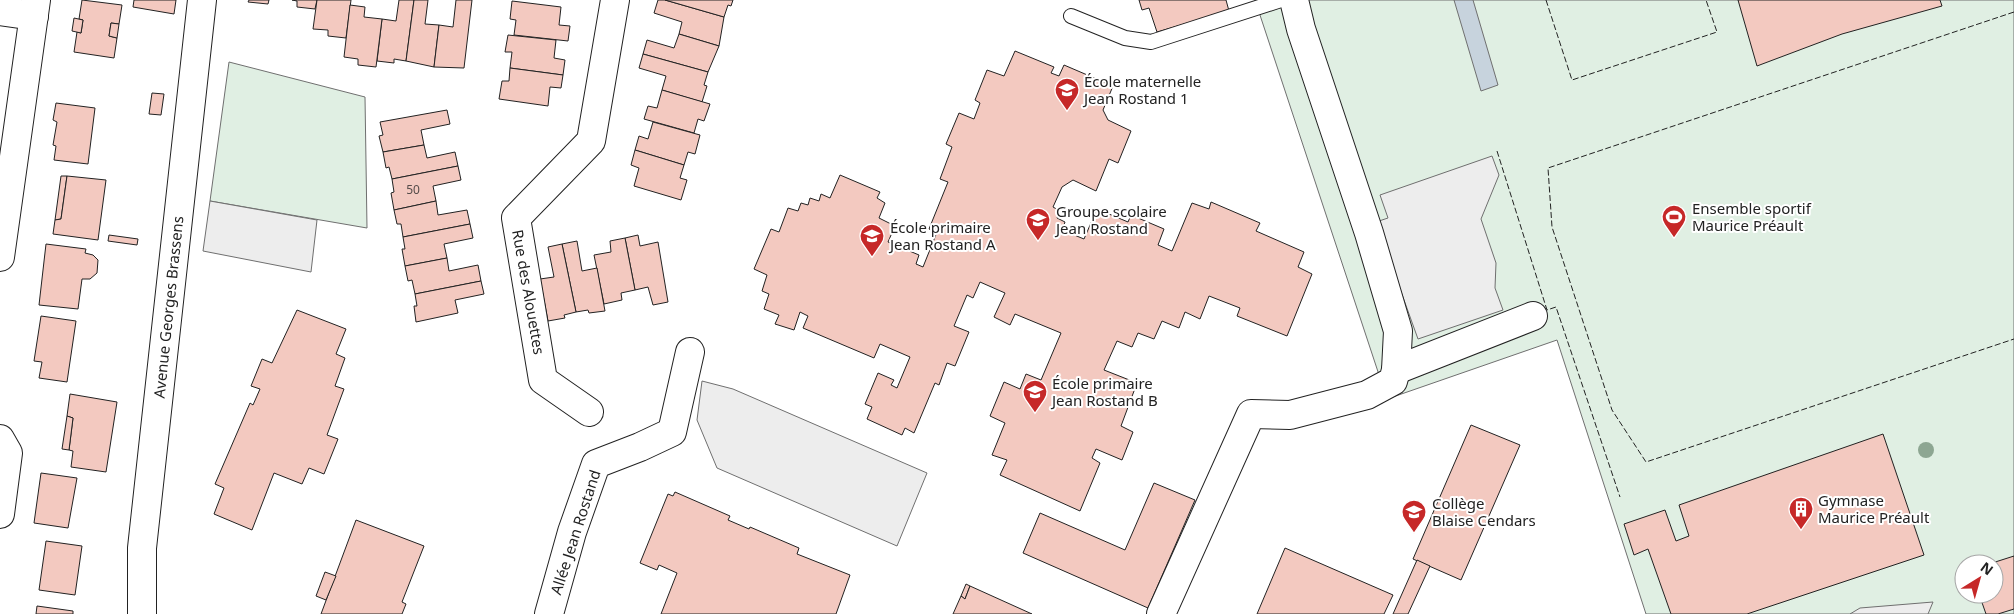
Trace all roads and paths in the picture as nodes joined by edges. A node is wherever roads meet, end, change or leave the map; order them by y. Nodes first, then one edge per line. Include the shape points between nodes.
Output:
1 (202, 0) edge
2 (615, 0) edge
3 (1281, 0) edge
4 (1294, 0) edge
5 (35, 8) edge
6 (0, 11) edge
7 (1071, 16) dead end
8 (0, 257) edge
9 (1533, 316) dead end
10 (690, 352) dead end
11 (1396, 370) junction
12 (589, 412) dead end
13 (0, 439) edge
14 (0, 514) edge
15 (142, 614) edge
16 (549, 614) edge
17 (1161, 614) edge

1 - 15 street, Avenue Georges Brassens via 142,548
2 - 12 street, Rue des Alouettes via 591,141 516,218 543,380
3 - 7 lane via 1151,42 1125,38
4 - 11 street via 1398,331
5 - 6 street
5 - 8 street
9 - 11 street
10 - 16 street, Allée Jean Rostand via 672,432 596,464 572,532
11 - 17 street via 1393,381 1367,395 1290,415 1252,414
13 - 14 street via 8,453

